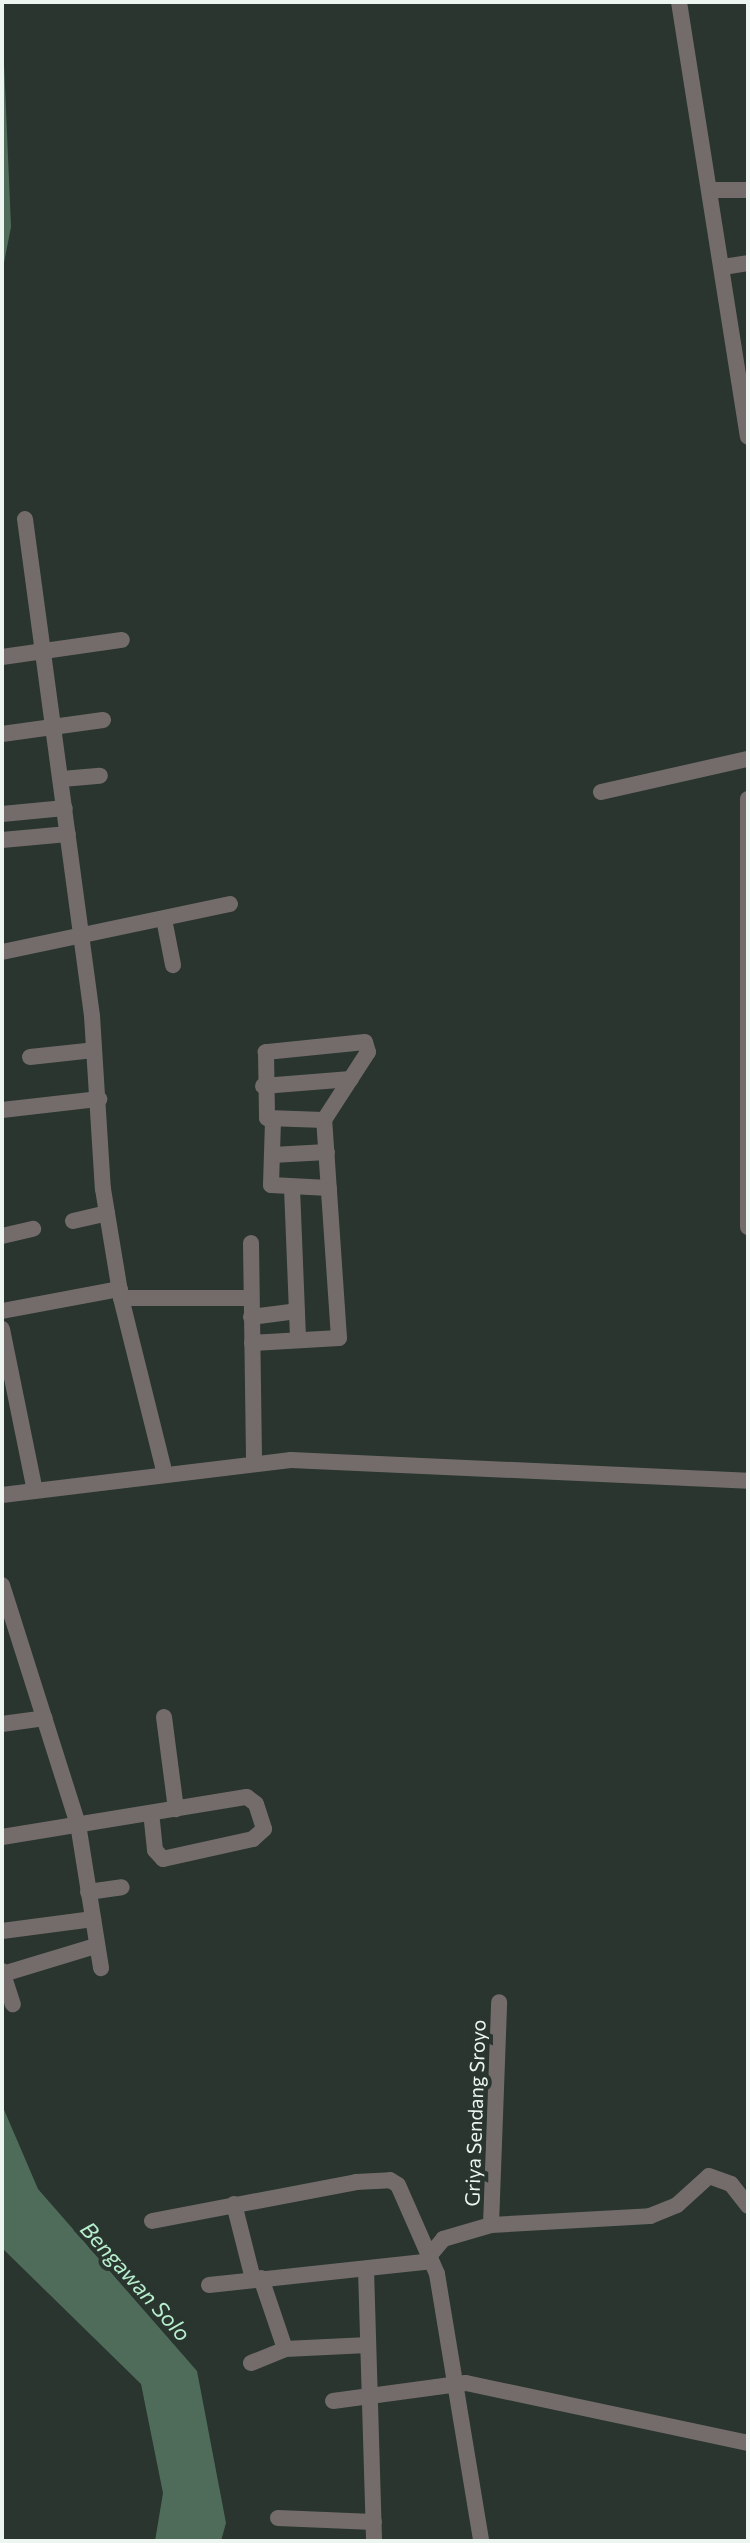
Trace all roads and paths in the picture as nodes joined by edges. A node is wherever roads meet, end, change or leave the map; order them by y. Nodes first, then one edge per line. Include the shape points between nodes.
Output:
1 (679, 2) edge
2 (709, 190) junction
3 (748, 190) edge
4 (748, 263) edge
5 (723, 267) junction
6 (743, 350) edge
7 (748, 437) edge
8 (25, 519) dead end
9 (122, 640) dead end
10 (44, 652) junction
11 (2, 657) edge
12 (103, 720) dead end
13 (53, 728) junction
14 (2, 734) edge
15 (748, 759) edge
16 (100, 776) dead end
17 (62, 779) junction
18 (601, 792) dead end
19 (748, 799) edge
20 (65, 808) junction
21 (2, 814) edge
22 (748, 821) edge
23 (68, 834) junction
24 (2, 840) edge
25 (748, 884) edge
26 (230, 904) dead end
27 (164, 919) junction
28 (82, 939) junction
29 (2, 952) edge
30 (173, 965) dead end
31 (94, 1050) junction
32 (30, 1057) dead end
33 (351, 1079) junction
34 (263, 1086) junction
35 (99, 1099) junction
36 (2, 1110) edge
37 (324, 1120) junction
38 (273, 1121) junction
39 (327, 1152) junction
40 (272, 1155) junction
41 (292, 1188) junction
42 (329, 1188) junction
43 (107, 1213) junction
44 (73, 1221) dead end
45 (748, 1227) edge
46 (33, 1229) dead end
47 (2, 1236) edge
48 (251, 1243) dead end
49 (120, 1294) junction
50 (251, 1298) junction
51 (2, 1311) edge
52 (297, 1311) junction
53 (251, 1317) junction
54 (2, 1329) edge
55 (298, 1340) junction
56 (252, 1343) junction
57 (10, 1412) edge
58 (254, 1462) junction
59 (165, 1474) junction
60 (748, 1481) edge
61 (35, 1491) junction
62 (2, 1495) edge
63 (2, 1585) edge
64 (164, 1717) dead end
65 (45, 1718) junction
66 (2, 1724) edge
67 (176, 1809) junction
68 (151, 1813) junction
69 (78, 1824) junction
70 (2, 1837) edge
71 (122, 1887) dead end
72 (88, 1892) junction
73 (93, 1919) junction
74 (2, 1931) edge
75 (96, 1946) junction
76 (101, 1968) dead end
77 (2, 1972) edge
78 (499, 2002) dead end
79 (13, 2004) dead end
80 (234, 2204) junction
81 (748, 2206) edge
82 (152, 2221) dead end
83 (491, 2225) junction
84 (432, 2257) junction
85 (366, 2269) junction
86 (257, 2278) junction
87 (209, 2285) dead end
88 (368, 2345) junction
89 (285, 2349) junction
90 (251, 2363) dead end
91 (455, 2385) junction
92 (371, 2396) junction
93 (333, 2401) dead end
94 (748, 2443) edge
95 (278, 2518) dead end
96 (374, 2522) junction
97 (374, 2541) edge
98 (481, 2541) edge

1 - 2 street
2 - 3 street
2 - 5 street
4 - 5 street
5 - 6 street
6 - 7 street
8 - 10 street
9 - 10 street
10 - 11 street
10 - 13 street
12 - 13 street
13 - 14 street
13 - 17 street
15 - 18 street
16 - 17 street
17 - 20 street
19 - 22 street
20 - 21 street
20 - 23 street
22 - 25 street
23 - 24 street
23 - 28 street
25 - 45 street
26 - 27 street
27 - 28 street
27 - 30 street
28 - 29 street
28 - 31 street
31 - 32 street
31 - 35 street
33 - 34 street
33 - 34 street via 368,1052 365,1042 266,1052
33 - 37 street
34 - 38 street via 264,1113
35 - 36 street
35 - 43 street
37 - 38 street
37 - 39 street
38 - 40 street
39 - 40 street
39 - 42 street
40 - 41 street via 271,1185
41 - 42 street
41 - 52 street
42 - 55 street via 339,1338
43 - 44 street
43 - 49 street
46 - 47 street
48 - 50 street
49 - 50 street
49 - 51 street
49 - 59 street
50 - 53 street
52 - 53 street
52 - 55 street
53 - 56 street
54 - 57 street
55 - 56 street
56 - 58 street
57 - 61 street
58 - 59 street
58 - 60 street via 433,1464
59 - 61 street
61 - 62 street
63 - 65 street
64 - 67 street
65 - 66 street
65 - 69 street
67 - 68 street
67 - 68 street via 252,1798 264,1829 253,1839 163,1859 155,1850
68 - 69 street
69 - 70 street
69 - 72 street
71 - 72 street
72 - 73 street
73 - 74 street
73 - 75 street
75 - 76 street
75 - 77 street
77 - 79 street
78 - 83 street, Griya Sendang Sroyo
80 - 82 street
80 - 84 street via 390,2180 401,2191
80 - 86 street
81 - 83 street via 731,2184 713,2175 670,2209 650,2216
83 - 84 street via 443,2239
84 - 85 street
84 - 91 street
85 - 86 street
85 - 88 street
86 - 87 street
86 - 89 street
88 - 89 street
88 - 92 street
89 - 90 street
91 - 92 street
91 - 94 street via 539,2397
91 - 98 street
92 - 93 street
92 - 96 street
95 - 96 street
96 - 97 street

